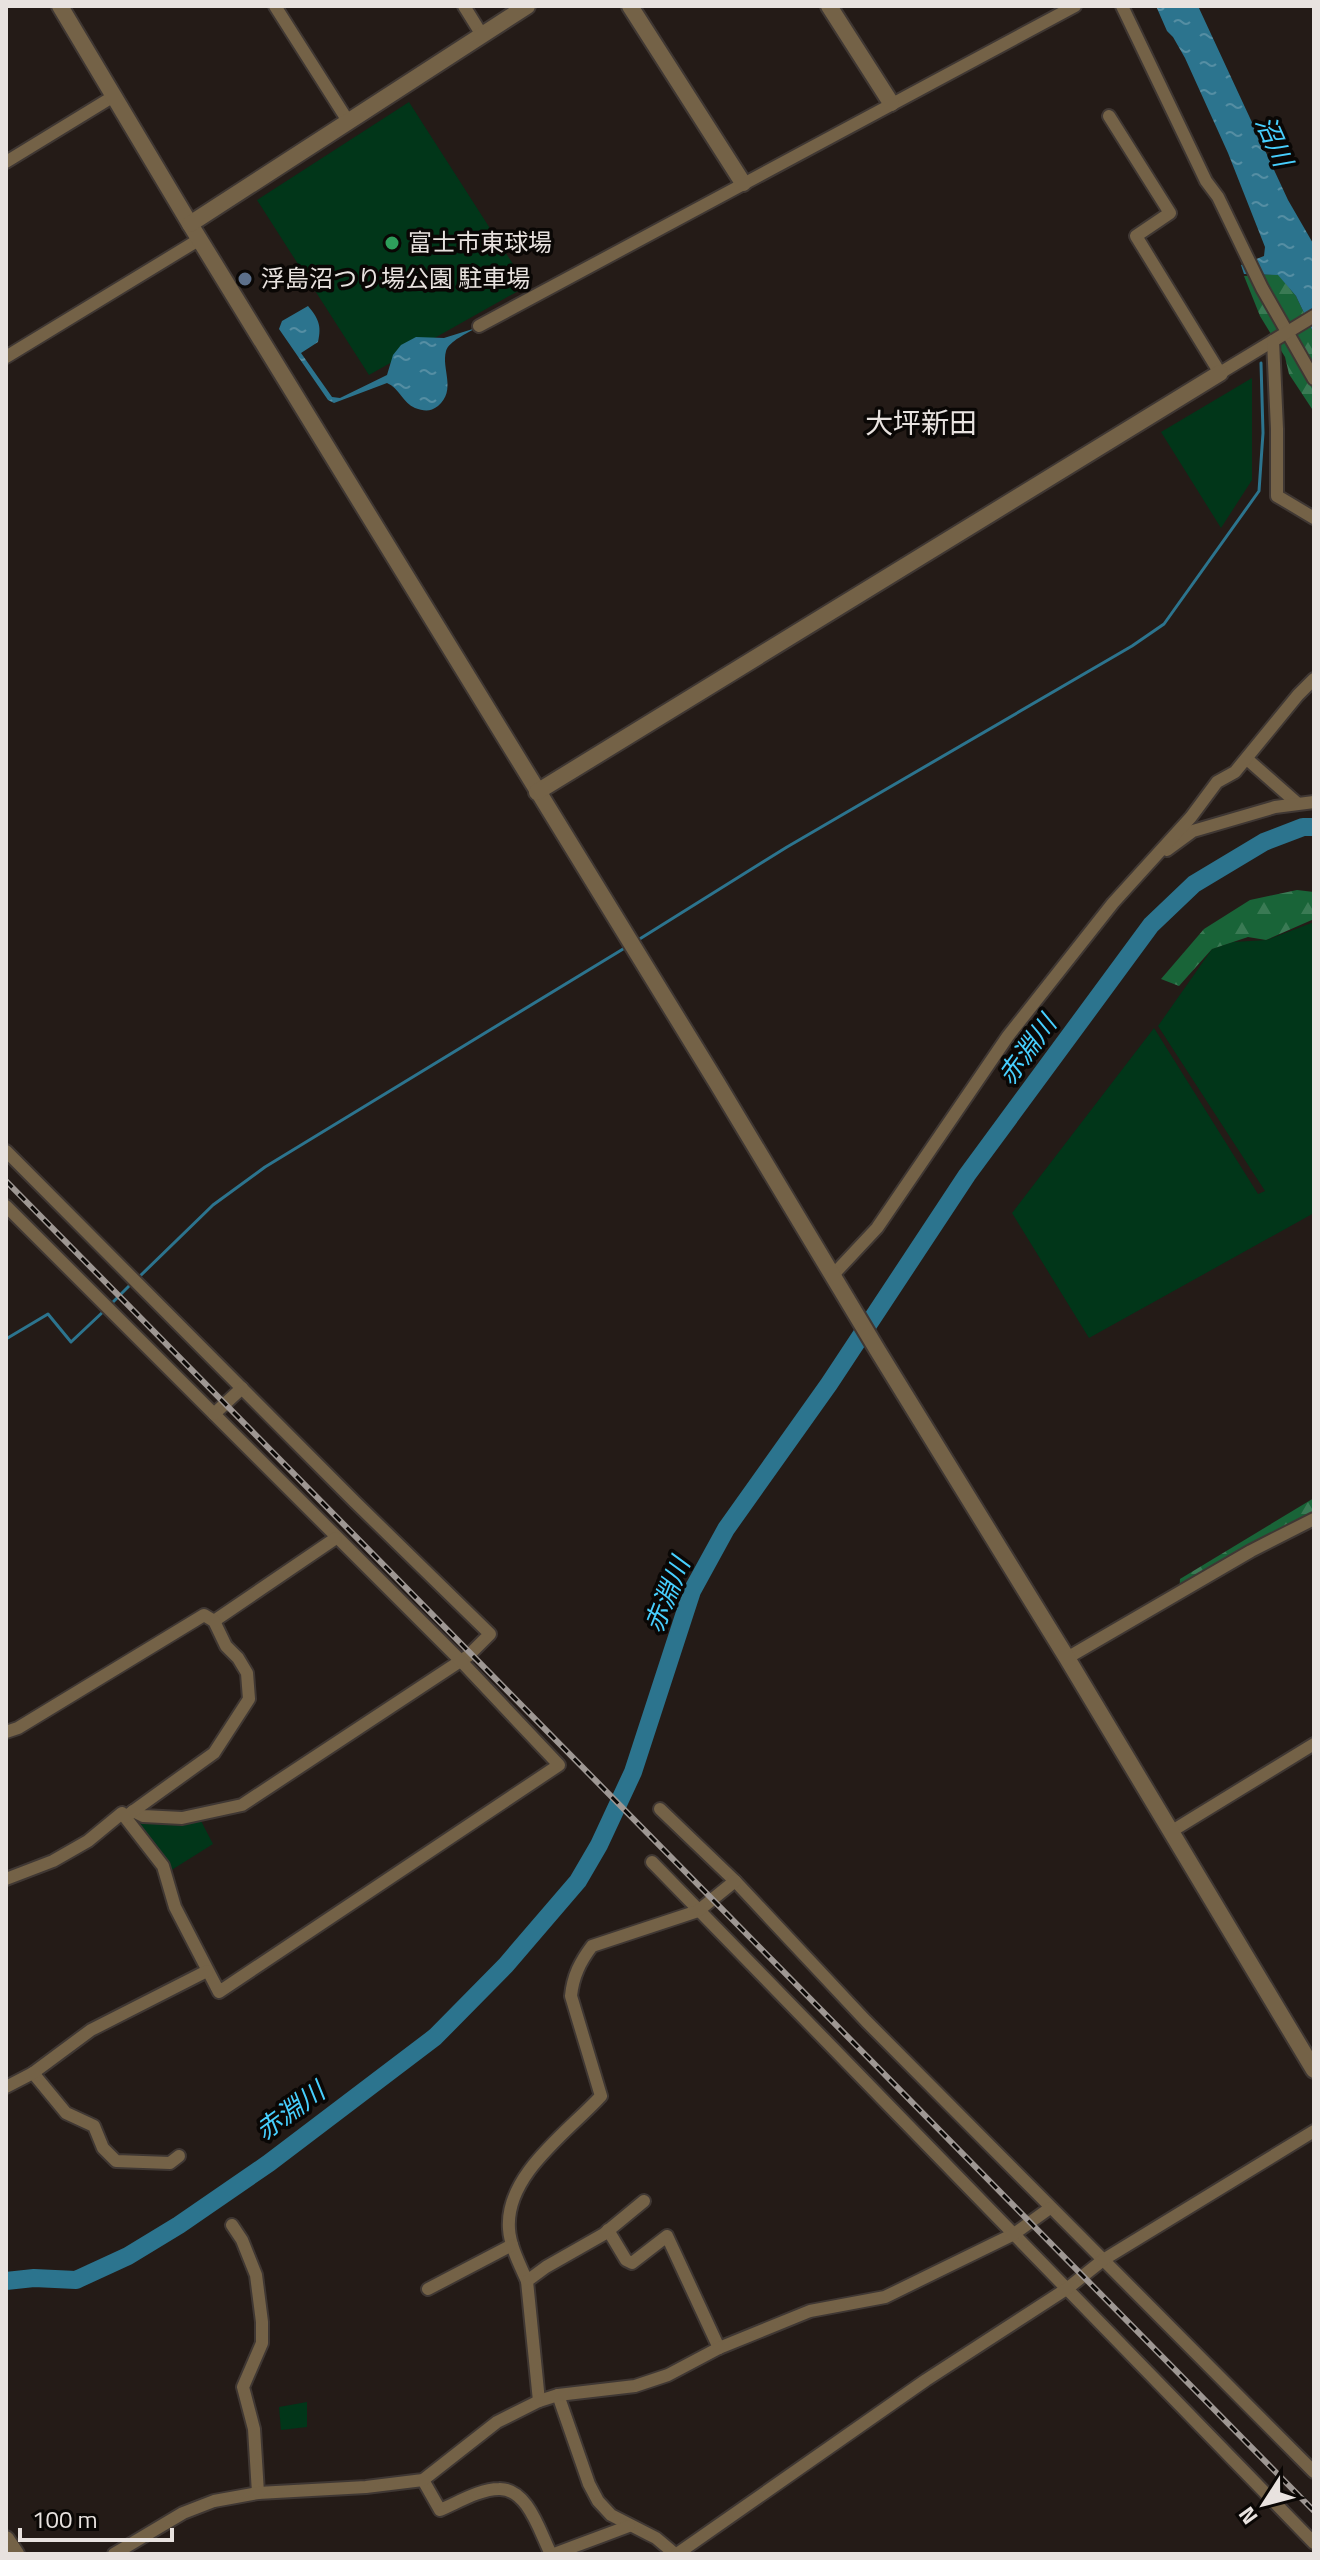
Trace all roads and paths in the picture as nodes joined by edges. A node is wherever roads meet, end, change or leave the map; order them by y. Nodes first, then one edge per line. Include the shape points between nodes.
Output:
1 (60, 6) edge
2 (275, 6) edge
3 (464, 6) edge
4 (527, 6) edge
5 (630, 6) edge
6 (829, 6) edge
7 (1075, 6) edge
8 (1122, 6) edge
9 (482, 35) junction
10 (114, 96) junction
11 (891, 103) junction
12 (1109, 116) dead end
13 (348, 121) junction
14 (6, 162) edge
15 (743, 183) junction
16 (190, 224) junction
17 (200, 239) junction
18 (1314, 316) edge
19 (479, 326) dead end
20 (1286, 333) junction
21 (1273, 341) junction
22 (6, 357) edge
23 (1220, 373) junction
24 (1314, 379) edge
25 (1314, 518) edge
26 (1314, 679) edge
27 (1247, 759) junction
28 (537, 792) junction
29 (1314, 802) edge
30 (1297, 803) junction
31 (1142, 868) junction
32 (6, 1151) edge
33 (6, 1206) edge
34 (835, 1280) junction
35 (242, 1388) junction
36 (214, 1414) junction
37 (1314, 1519) edge
38 (336, 1538) junction
39 (214, 1621) junction
40 (1067, 1658) junction
41 (460, 1660) junction
42 (6, 1732) edge
43 (1314, 1744) edge
44 (660, 1809) dead end
45 (129, 1814) junction
46 (1172, 1831) junction
47 (652, 1862) dead end
48 (6, 1879) edge
49 (735, 1881) junction
50 (698, 1911) junction
51 (207, 1971) junction
52 (1314, 2070) edge
53 (33, 2073) junction
54 (6, 2087) edge
55 (1314, 2131) edge
56 (179, 2156) dead end
57 (644, 2201) dead end
58 (1050, 2208) junction
59 (232, 2225) dead end
60 (608, 2230) junction
61 (1014, 2234) junction
62 (512, 2245) junction
63 (1103, 2260) junction
64 (527, 2281) junction
65 (1068, 2288) junction
66 (428, 2289) dead end
67 (719, 2348) junction
68 (558, 2395) junction
69 (539, 2401) junction
70 (1314, 2472) edge
71 (423, 2480) junction
72 (258, 2493) junction
73 (629, 2526) junction
74 (6, 2539) edge
75 (1314, 2543) edge
76 (16, 2554) edge
77 (114, 2554) edge
78 (552, 2554) edge
79 (676, 2554) edge

1 - 10 street
2 - 13 street
3 - 9 street
4 - 9 street
5 - 15 street
6 - 11 street
7 - 11 street
8 - 20 street
9 - 13 street
10 - 14 street
10 - 16 street
11 - 15 street
12 - 23 street via 1170,213 1136,236
13 - 16 street
15 - 19 street
16 - 17 street
17 - 22 street
17 - 28 street
18 - 20 street
20 - 21 street
20 - 24 street
21 - 23 street
21 - 25 street via 1277,496
23 - 28 street
26 - 27 street
27 - 30 street
27 - 31 street via 1217,782
28 - 34 street
29 - 30 street
30 - 31 street via 1193,831
31 - 34 street via 1008,1036 877,1228
32 - 35 street
33 - 36 street
34 - 40 street
35 - 36 street
35 - 41 street via 490,1634
36 - 38 street
37 - 40 street
38 - 39 street
38 - 41 street
39 - 42 street via 204,1615
39 - 45 street via 247,1673 249,1699 214,1753
40 - 46 street
41 - 45 street via 242,1805 182,1818
41 - 51 street via 559,1765 219,1992
43 - 46 street
44 - 49 street
45 - 48 street via 122,1813 53,1861
45 - 51 street via 163,1866 175,1907
46 - 52 street
47 - 50 street
49 - 50 street
49 - 58 street
50 - 61 street
50 - 62 street via 592,1946 581,1960 571,1996 601,2096 540,2155 522,2183 509,2208
51 - 53 street via 91,2030
53 - 54 street
53 - 56 street via 66,2113 94,2126 103,2148 116,2161 170,2163
55 - 63 street
57 - 60 street
58 - 61 street
58 - 63 street
59 - 72 street via 256,2275 262,2322 262,2343 243,2387 254,2429
60 - 64 street
60 - 67 street via 632,2263 667,2236
61 - 65 street
61 - 67 street via 885,2297 810,2311
62 - 64 street
62 - 66 street
63 - 65 street
63 - 70 street
64 - 69 street
65 - 75 street
65 - 79 street
67 - 68 street via 635,2386
68 - 69 street
68 - 73 street via 598,2501
69 - 71 street via 497,2422
71 - 72 street
71 - 78 street via 440,2510 501,2488 517,2495
72 - 77 street via 183,2513
73 - 78 street
73 - 79 street
74 - 76 street

